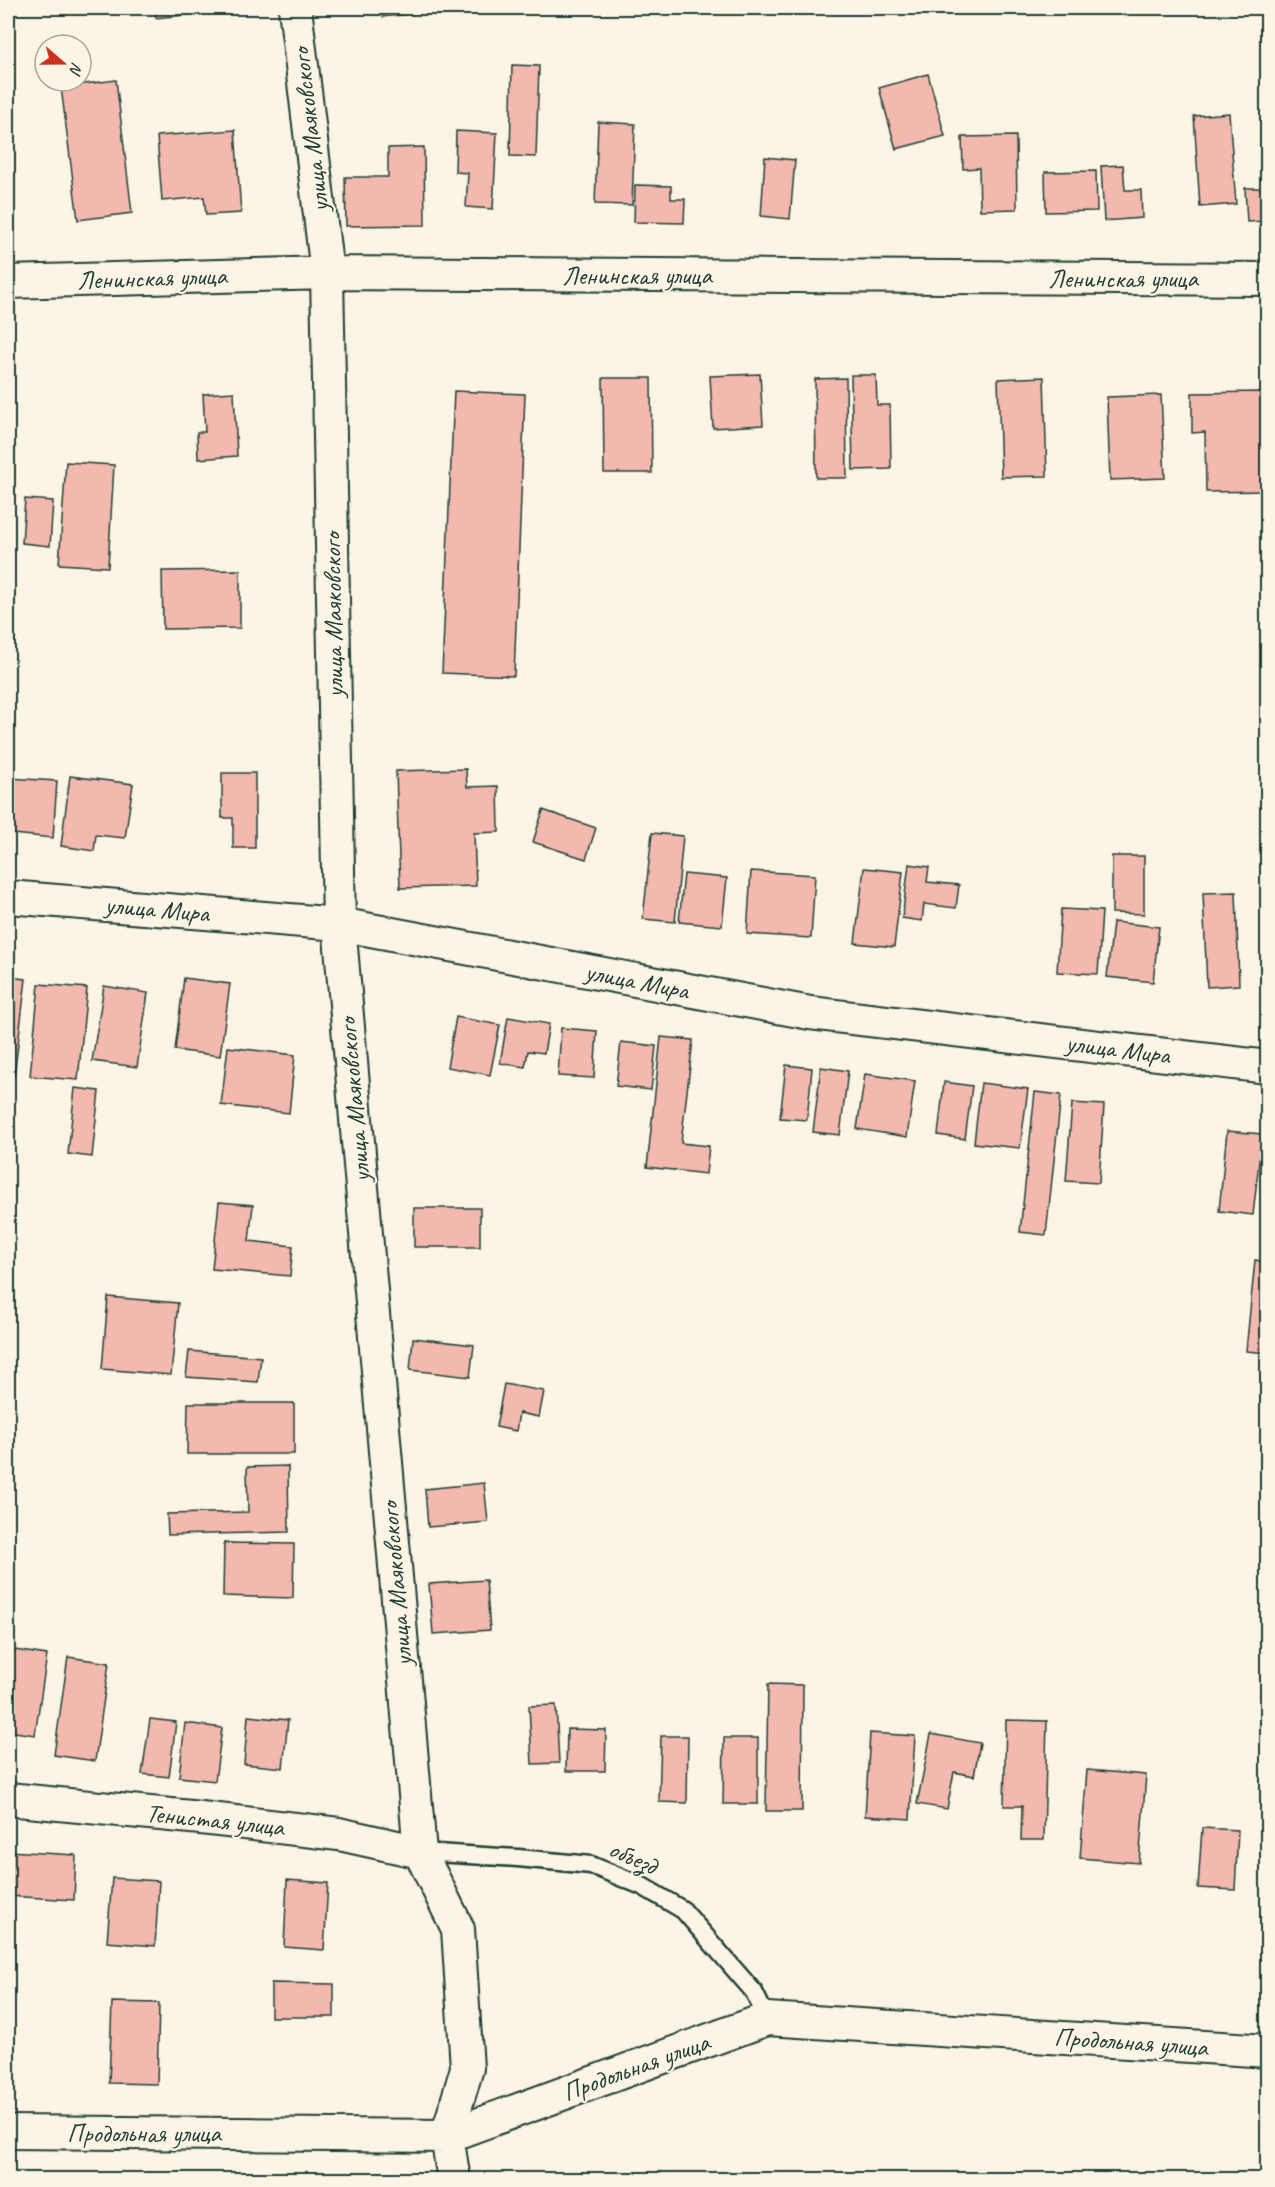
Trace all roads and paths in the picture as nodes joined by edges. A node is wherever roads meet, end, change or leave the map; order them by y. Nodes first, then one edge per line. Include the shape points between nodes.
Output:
1 (295, 8) edge
2 (327, 273) junction
3 (1268, 279) edge
4 (8, 282) edge
5 (8, 897) edge
6 (339, 924) junction
7 (1268, 1067) edge
8 (8, 1799) edge
9 (420, 1852) junction
10 (767, 2019) junction
11 (1268, 2051) edge
12 (8, 2132) edge
13 (447, 2136) junction
14 (454, 2180) edge

1 - 2 street, улица Маяковского
2 - 3 street, Ленинская улица
2 - 4 street, Ленинская улица
2 - 6 street, улица Маяковского
5 - 6 street, улица Мира
6 - 7 street, улица Мира via 810,1013
6 - 9 street, улица Маяковского
8 - 9 street, Тенистая улица via 339,1834
9 - 10 lane, объезд via 591,1865 642,1886 683,1910 754,1992
9 - 13 street, улица Маяковского via 458,1929 466,2068
10 - 11 street, Продольная улица
10 - 13 street, Продольная улица
12 - 13 street, Продольная улица
13 - 14 street, улица Маяковского

